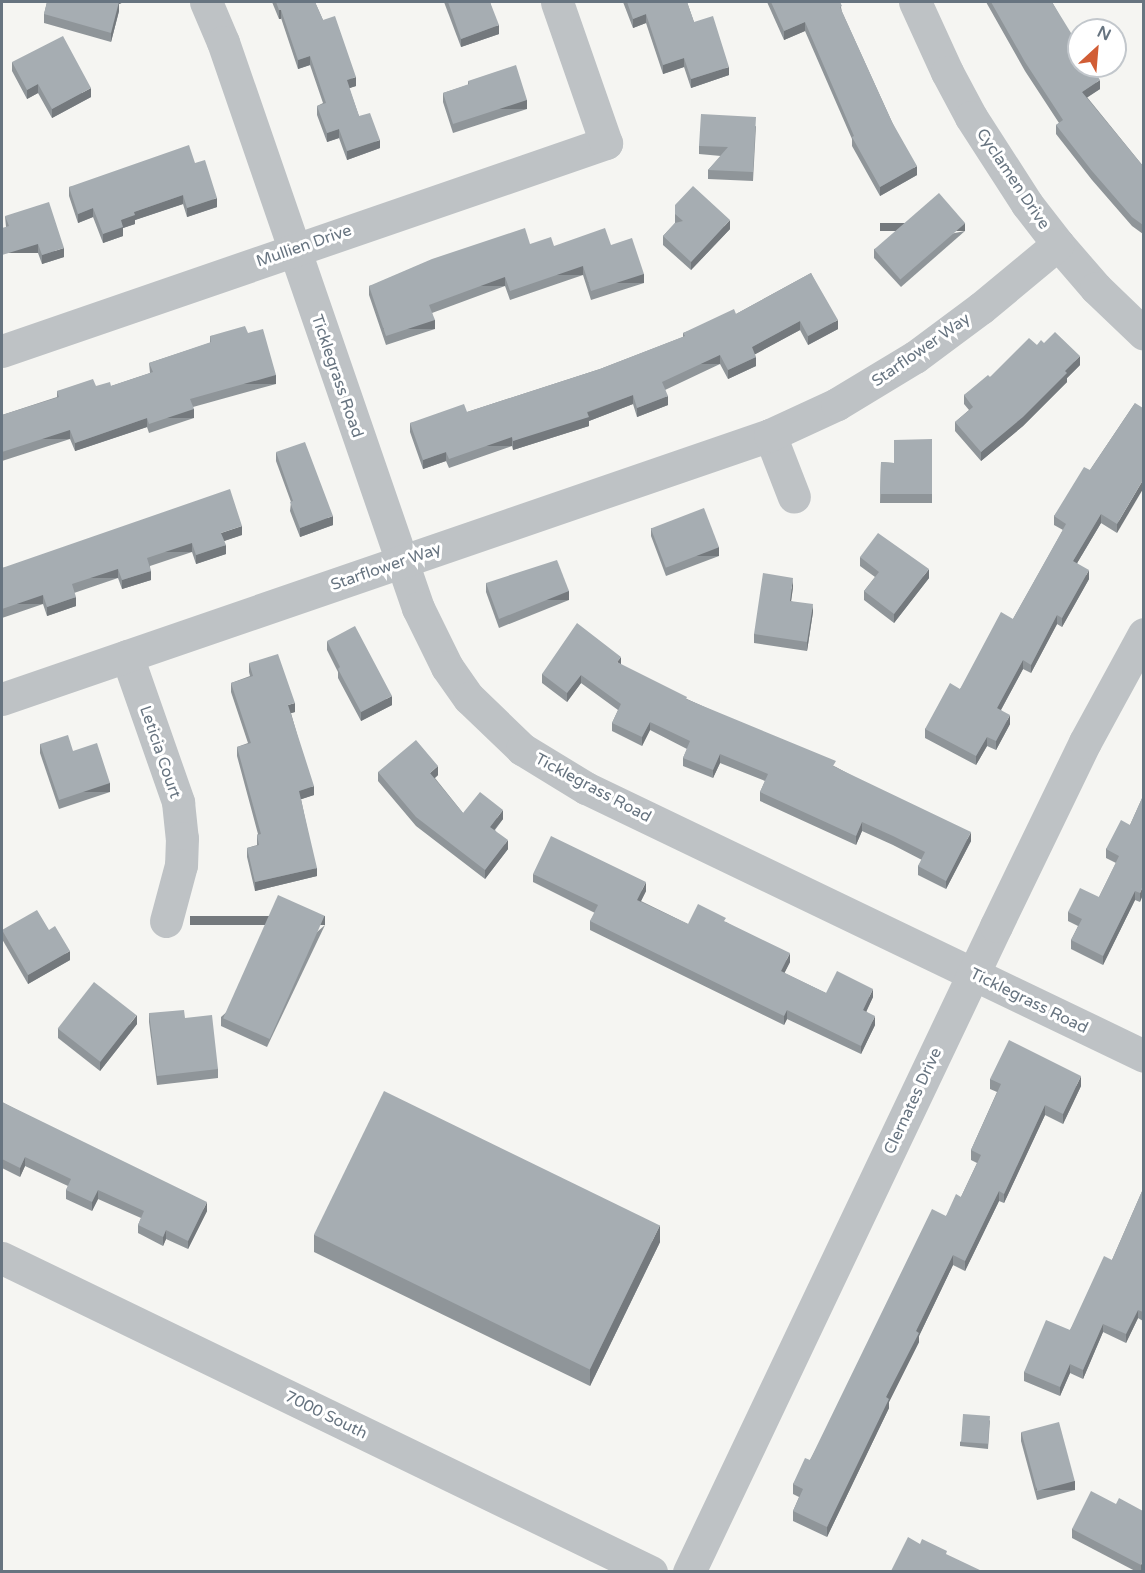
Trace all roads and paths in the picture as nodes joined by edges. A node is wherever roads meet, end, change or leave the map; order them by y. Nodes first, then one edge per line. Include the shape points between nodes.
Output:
1 (206, 2) edge
2 (557, 2) edge
3 (915, 2) edge
4 (1058, 244) junction
5 (294, 250) junction
6 (1143, 334) edge
7 (2, 351) edge
8 (770, 435) junction
9 (794, 496) dead end
10 (401, 562) junction
11 (1143, 634) edge
12 (127, 656) junction
13 (2, 699) edge
14 (166, 921) dead end
15 (974, 974) junction
16 (1143, 1056) edge
17 (2, 1258) edge
18 (651, 1572) edge
19 (689, 1572) edge

1 - 5 street, Ticklegrass Road
2 - 5 street, Mullien Drive via 606,143
3 - 4 street, Cyclamen Drive via 971,117
4 - 6 street, Cyclamen Drive
4 - 8 street, Starflower Way via 915,357 837,404
5 - 7 street, Mullien Drive
5 - 10 street, Ticklegrass Road
8 - 9 street
8 - 10 street, Starflower Way
10 - 12 street, Starflower Way
10 - 15 street, Ticklegrass Road via 429,635 447,667 469,698 522,749 586,788
11 - 15 street, Clernates Drive via 1085,742
12 - 13 street, Starflower Way
12 - 14 street, Leticia Court via 178,802 181,865
15 - 16 street, Ticklegrass Road
15 - 19 street, Clernates Drive
17 - 18 street, 7000 South

